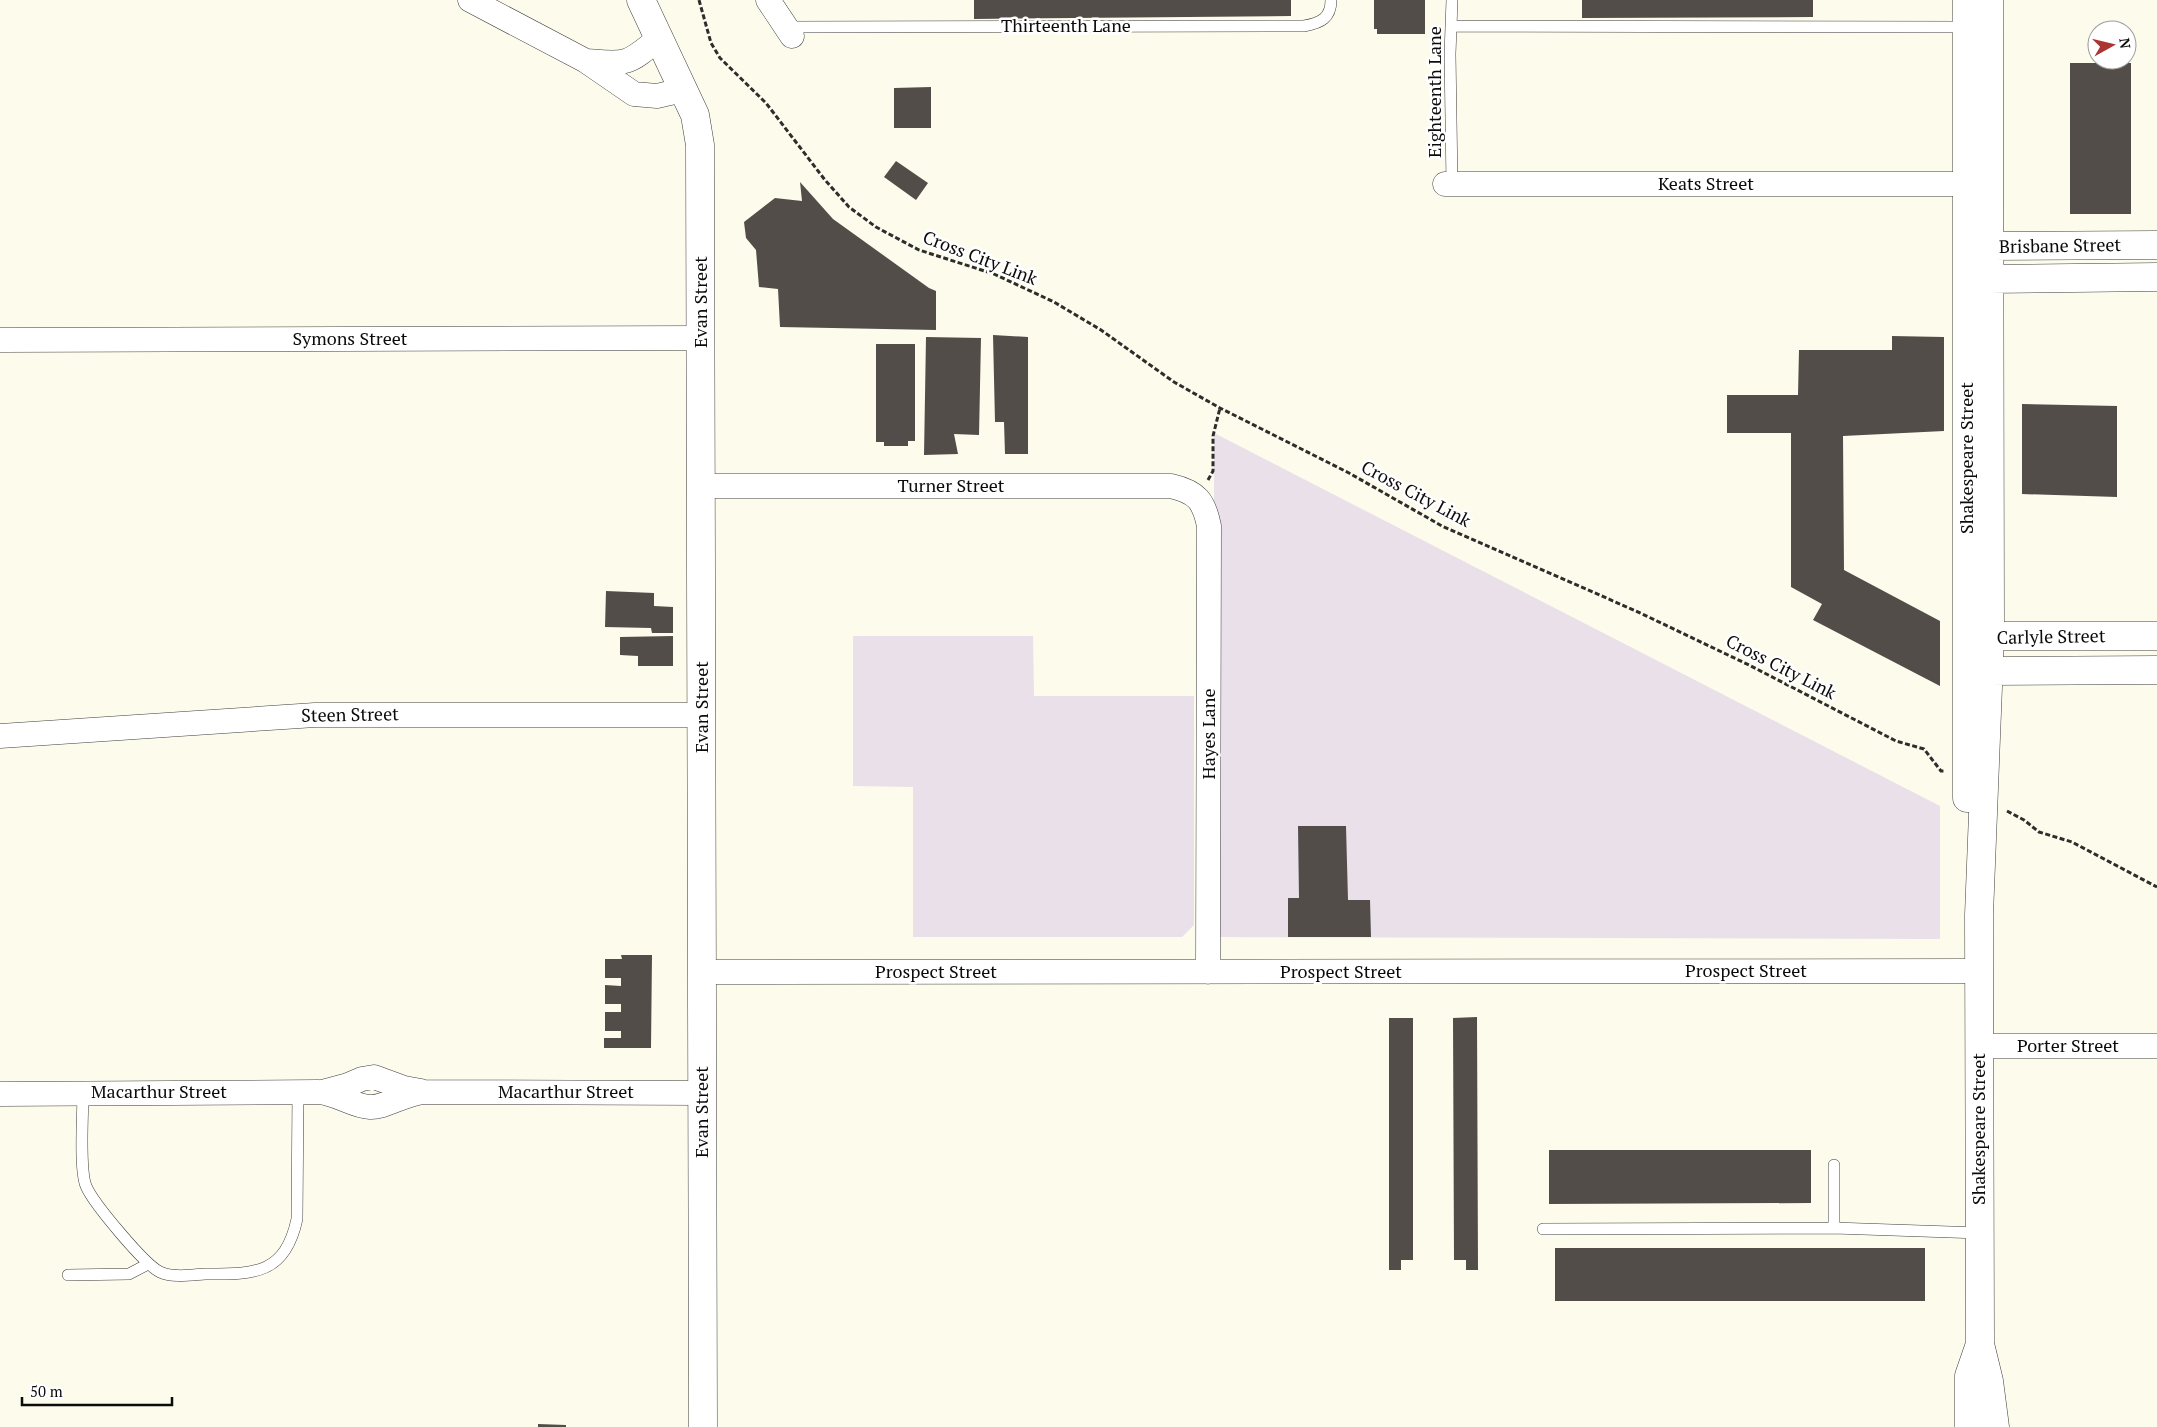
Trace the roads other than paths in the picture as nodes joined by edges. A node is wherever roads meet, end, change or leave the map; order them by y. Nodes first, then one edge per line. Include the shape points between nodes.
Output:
1 (470, 0) edge
2 (641, 0) edge
3 (768, 0) edge
4 (1331, 0) edge
5 (1452, 0) edge
6 (1967, 0) edge
7 (1989, 0) edge
8 (1452, 26) junction
9 (1967, 27) junction
10 (789, 32) joint
11 (658, 39) junction
12 (586, 61) junction
13 (683, 90) junction
14 (1449, 184) joint
15 (1967, 184) junction
16 (2157, 245) edge
17 (1991, 246) junction
18 (2036, 246) junction
19 (1967, 262) junction
20 (2157, 277) edge
21 (2037, 278) junction
22 (1990, 279) junction
23 (701, 338) junction
24 (0, 340) edge
25 (701, 486) junction
26 (1198, 498) joint
27 (1990, 636) junction
28 (2035, 636) junction
29 (2157, 636) edge
30 (1978, 664) junction
31 (2035, 670) junction
32 (2157, 670) edge
33 (702, 715) junction
34 (0, 736) edge
35 (1979, 915) junction
36 (1979, 971) junction
37 (702, 972) junction
38 (1208, 972) junction
39 (1979, 1046) junction
40 (2157, 1046) edge
41 (83, 1092) junction
42 (308, 1092) junction
43 (702, 1093) junction
44 (0, 1094) edge
45 (1834, 1165) dead end
46 (1834, 1228) junction
47 (1543, 1229) dead end
48 (1980, 1233) junction
49 (148, 1264) junction
50 (68, 1276) dead end
51 (1980, 1344) junction
52 (703, 1427) edge
53 (1969, 1427) edge
54 (1995, 1427) edge

1 - 12 street
2 - 11 street, Evan Street
3 - 10 street, Thirteenth Lane
4 - 10 lane, Thirteenth Lane via 1331,11 1327,17 1304,26
5 - 8 lane, Eighteenth Lane
6 - 9 street, Shakespeare Street
7 - 17 street, Shakespeare Street
8 - 9 lane
8 - 14 lane, Eighteenth Lane
9 - 15 street, Shakespeare Street
11 - 12 street via 631,60 619,63
11 - 13 street, Evan Street
12 - 13 street via 638,95 657,96
13 - 23 street, Evan Street via 695,115 700,145
14 - 15 street, Keats Street
15 - 19 street, Shakespeare Street
16 - 18 street, Brisbane Street
17 - 18 street, Brisbane Street
17 - 19 street, Brisbane Street
17 - 22 street, Shakespeare Street
18 - 21 street
19 - 22 street, Brisbane Street
19 - 30 street, Shakespeare Street
20 - 21 street, Brisbane Street
21 - 22 street, Brisbane Street
22 - 27 street, Shakespeare Street
23 - 24 street, Symons Street
23 - 25 street, Evan Street
25 - 26 street, Turner Street via 1171,486 1184,489
25 - 33 street, Evan Street
26 - 38 street, Hayes Lane via 1210,526
27 - 28 street, Carlyle Street
27 - 30 street, Shakespeare Street
28 - 29 street, Carlyle Street
28 - 31 street
30 - 31 street, Carlyle Street
30 - 35 street, Shakespeare Street
30 - 35 street, Shakespeare Street via 1966,771
31 - 32 street, Carlyle Street
33 - 34 street, Steen Street via 315,714
33 - 37 street, Evan Street
35 - 36 street, Shakespeare Street
36 - 38 street, Prospect Street
36 - 39 street, Shakespeare Street
37 - 38 street, Prospect Street
37 - 43 street, Evan Street
39 - 40 street, Porter Street
39 - 48 street, Shakespeare Street
41 - 42 street, Macarthur Street
41 - 44 street, Macarthur Street
41 - 49 lane via 86,1185 92,1197
42 - 43 street, Macarthur Street via 334,1095 371,1108 406,1095 430,1092
42 - 49 lane via 297,1219 292,1238 283,1253 267,1266 244,1274 172,1275
43 - 52 street, Evan Street
45 - 46 lane
46 - 47 lane
46 - 48 lane
48 - 51 street, Shakespeare Street
49 - 50 lane via 129,1274
51 - 53 street, Shakespeare Street via 1969,1376
51 - 54 street, Shakespeare Street

